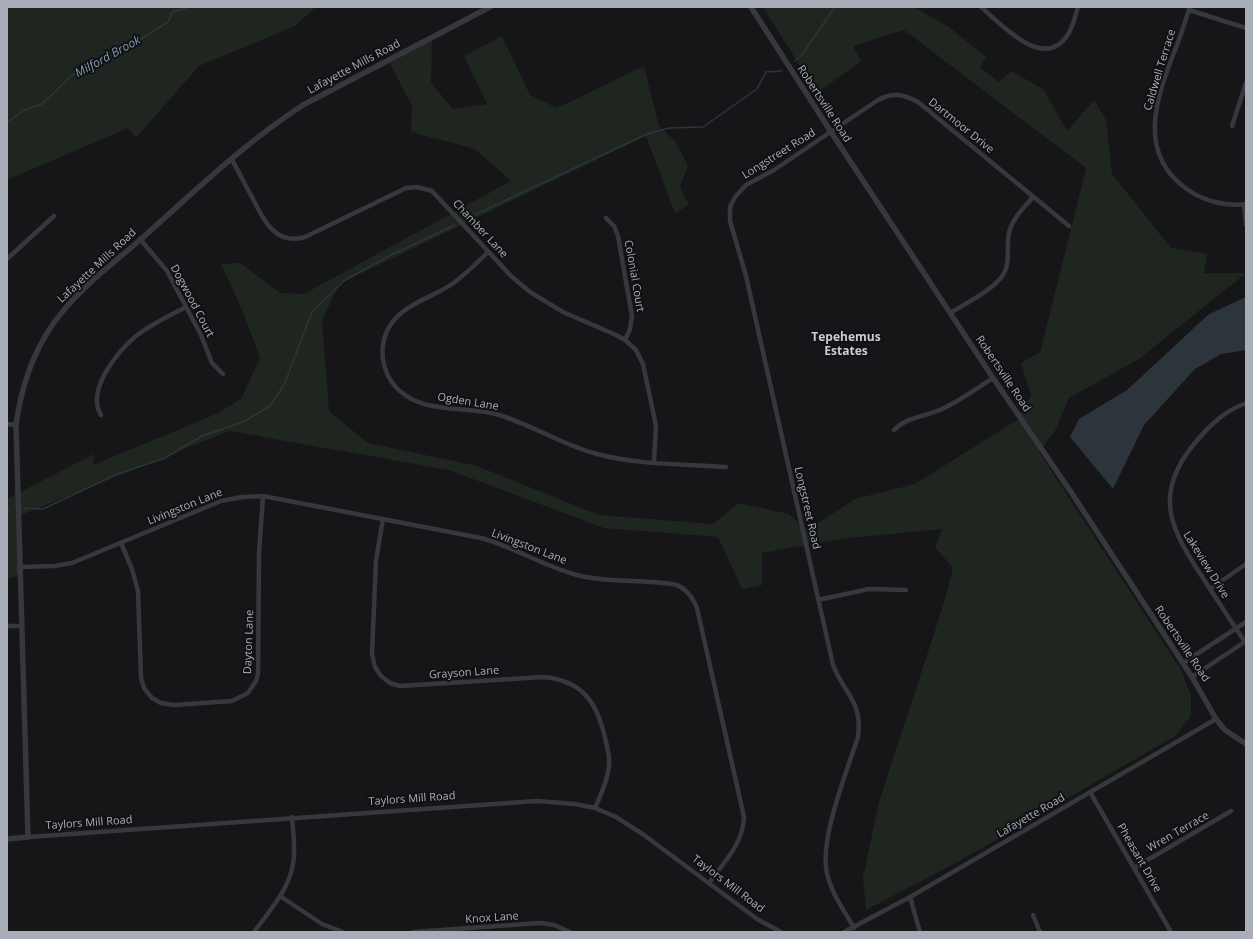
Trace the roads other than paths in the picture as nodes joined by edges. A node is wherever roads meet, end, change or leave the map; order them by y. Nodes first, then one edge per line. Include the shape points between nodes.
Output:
1 (490, 7) edge
2 (751, 7) edge
3 (981, 7) edge
4 (1078, 7) edge
5 (1189, 8) edge
6 (1246, 28) edge
7 (1246, 83) edge
8 (1232, 126) dead end
9 (831, 132) junction
10 (232, 160) junction
11 (1033, 197) junction
12 (1245, 204) edge
13 (54, 216) dead end
14 (606, 218) dead end
15 (1246, 225) edge
16 (1069, 226) dead end
17 (140, 239) junction
18 (488, 252) junction
19 (7, 259) edge
20 (186, 307) junction
21 (950, 313) junction
22 (625, 340) junction
23 (223, 374) dead end
24 (993, 378) junction
25 (1246, 403) edge
26 (101, 415) dead end
27 (7, 424) edge
28 (16, 425) junction
29 (894, 430) dead end
30 (654, 461) junction
31 (726, 467) dead end
32 (263, 496) junction
33 (384, 519) junction
34 (121, 543) junction
35 (1246, 564) edge
36 (20, 567) junction
37 (1210, 589) junction
38 (906, 590) dead end
39 (818, 600) junction
40 (1246, 622) edge
41 (7, 626) edge
42 (21, 626) junction
43 (1236, 629) junction
44 (1245, 641) edge
45 (1183, 663) junction
46 (1192, 677) junction
47 (1216, 719) junction
48 (1246, 744) edge
49 (1090, 792) junction
50 (595, 808) junction
51 (1231, 811) dead end
52 (292, 818) junction
53 (28, 837) junction
54 (7, 839) edge
55 (1134, 868) junction
56 (709, 883) junction
57 (280, 896) junction
58 (910, 897) junction
59 (1033, 915) dead end
60 (854, 928) junction
61 (254, 932) edge
62 (343, 932) edge
63 (413, 932) edge
64 (570, 932) edge
65 (781, 932) edge
66 (844, 932) edge
67 (920, 932) edge
68 (1040, 932) edge
69 (1171, 932) edge

1 - 10 street, Lafayette Mills Road via 303,105
2 - 9 street, Robertsville Road
3 - 4 street via 1024,42 1040,49 1054,47 1066,38
5 - 6 street
5 - 12 street, Caldwell Terrace via 1156,104 1154,126 1157,147 1169,172 1190,192 1216,203
7 - 8 street
9 - 11 street, Dartmoor Drive via 883,98 895,94 904,95 918,102
9 - 21 street, Robertsville Road
9 - 39 street, Longstreet Road via 774,170 741,188 731,204 729,215 746,276
10 - 17 street, Lafayette Mills Road via 212,174
10 - 18 street, Chamber Lane via 267,225 283,237 305,237 400,190 417,186 426,188 436,195
11 - 16 street, Dartmoor Drive
11 - 21 street via 1012,225 1006,267 1002,277
12 - 15 street, Caldwell Terrace
13 - 19 street
14 - 22 street, Colonial Court via 614,226 618,236 622,270 632,313 630,329
17 - 20 street, Dogwood Court via 167,271
17 - 28 street, Lafayette Mills Road via 77,295 53,324 29,371
18 - 22 street, Chamber Lane via 520,284 544,301
18 - 30 street, Ogden Lane via 454,283 407,308 391,324 384,339 383,357 394,385 406,396 421,403 496,414 596,454
20 - 23 street, Dogwood Court via 212,363
20 - 26 street via 142,332 116,358 103,377 97,393
21 - 24 street, Robertsville Road
22 - 30 street, Chamber Lane via 636,350 643,364 656,426
24 - 29 street via 949,405 902,422
24 - 45 street, Robertsville Road
25 - 37 street, Lakeview Drive via 1224,414 1207,429 1183,459 1171,490 1171,516 1175,531
27 - 28 street
28 - 36 street, Lafayette Mills Road
30 - 31 street, Ogden Lane
32 - 33 street, Livingston Lane
32 - 34 street, Livingston Lane via 221,501
32 - 34 street, Dayton Lane via 259,553 258,674 252,689 238,699 168,705 155,700 146,692 141,678 138,591
33 - 50 street, Grayson Lane via 375,570 372,654 377,672 385,680 400,686 544,677 560,679 575,686 588,697 597,710 608,754 608,772
33 - 56 street, Livingston Lane via 495,542 580,576 675,584 685,589 697,608 744,817 739,842
34 - 36 street, Livingston Lane via 72,563
35 - 37 street
36 - 42 street, Lafayette Mills Road
37 - 43 street, Lakeview Drive
38 - 39 street via 869,589
39 - 60 street, Longstreet Road via 833,664 854,701 859,719 858,737 828,833 825,853 829,882
40 - 43 street
41 - 42 street
42 - 53 street, Lafayette Mills Road
43 - 44 street, Lakeview Drive
43 - 45 street
44 - 46 street
45 - 46 street, Robertsville Road
46 - 47 street, Robertsville Road
47 - 48 street, Robertsville Road via 1225,730
47 - 49 street, Lafayette Road
49 - 55 street, Pheasant Drive
49 - 58 street, Lafayette Road
50 - 52 street, Taylors Mill Road via 561,801 537,801
50 - 56 street, Taylors Mill Road via 634,827
51 - 55 street, Wren Terrace
52 - 53 street, Taylors Mill Road
52 - 57 street via 293,863 290,878
53 - 54 street, Taylors Mill Road
55 - 69 street, Pheasant Drive
56 - 65 street, Taylors Mill Road via 757,919
57 - 61 street
57 - 62 street via 322,924
58 - 60 street, Lafayette Road
58 - 67 street
59 - 68 street
60 - 66 street
63 - 64 street, Knox Lane via 540,923 554,925

